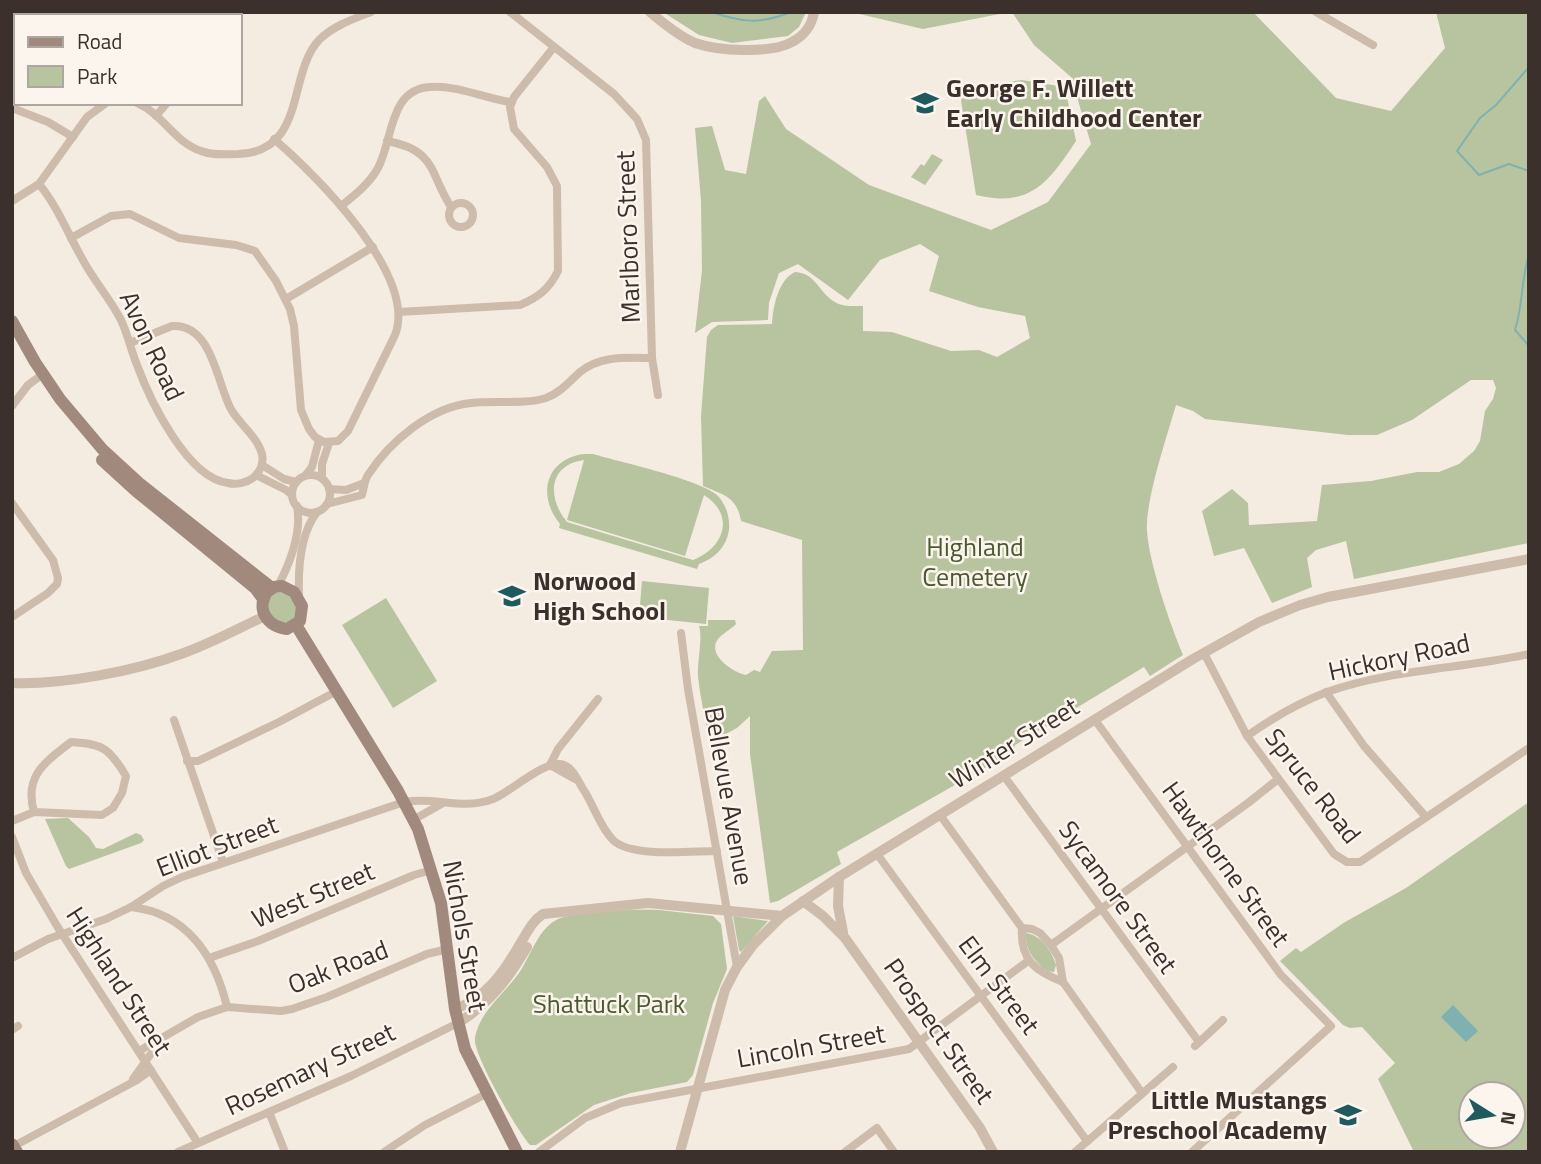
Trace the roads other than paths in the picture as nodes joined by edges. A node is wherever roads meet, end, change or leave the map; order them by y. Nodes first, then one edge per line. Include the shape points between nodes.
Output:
1 (371, 12) edge
2 (510, 12) edge
3 (650, 12) edge
4 (814, 12) edge
5 (1316, 12) edge
6 (1373, 45) dead end
7 (554, 47) junction
8 (510, 102) junction
9 (103, 105) edge
10 (142, 105) edge
11 (165, 105) edge
12 (12, 108) edge
13 (156, 117) junction
14 (73, 137) junction
15 (274, 139) junction
16 (387, 141) junction
17 (39, 184) junction
18 (12, 201) edge
19 (341, 206) junction
20 (451, 208) dead end
21 (71, 238) junction
22 (373, 247) junction
23 (286, 299) junction
24 (399, 312) junction
25 (12, 321) edge
26 (12, 337) edge
27 (130, 343) junction
28 (652, 358) junction
29 (40, 376) junction
30 (658, 395) dead end
31 (12, 406) edge
32 (324, 441) junction
33 (262, 465) junction
34 (256, 475) junction
35 (305, 476) junction
36 (322, 478) junction
37 (296, 482) junction
38 (365, 483) junction
39 (329, 489) junction
40 (292, 495) junction
41 (149, 496) junction
42 (12, 503) edge
43 (327, 504) junction
44 (297, 506) junction
45 (317, 512) junction
46 (1529, 559) edge
47 (275, 587) junction
48 (299, 597) junction
49 (263, 599) junction
50 (265, 616) junction
51 (12, 617) edge
52 (296, 625) junction
53 (681, 633) dead end
54 (1204, 653) junction
55 (1529, 654) edge
56 (12, 683) edge
57 (337, 691) junction
58 (1326, 692) junction
59 (598, 699) dead end
60 (174, 720) dead end
61 (1095, 720) junction
62 (1247, 736) junction
63 (1529, 748) edge
64 (187, 761) junction
65 (550, 765) junction
66 (1003, 776) junction
67 (1277, 780) junction
68 (404, 802) junction
69 (443, 803) junction
70 (34, 812) junction
71 (940, 815) junction
72 (1426, 817) junction
73 (414, 820) junction
74 (12, 821) edge
75 (12, 837) edge
76 (1186, 847) junction
77 (717, 850) junction
78 (877, 854) junction
79 (223, 862) junction
80 (432, 870) junction
81 (839, 877) junction
82 (803, 901) junction
83 (131, 907) junction
84 (1101, 908) junction
85 (728, 911) junction
86 (782, 916) junction
87 (1022, 928) junction
88 (63, 934) junction
89 (845, 939) junction
90 (1051, 945) junction
91 (523, 946) junction
92 (448, 950) junction
93 (12, 958) edge
94 (209, 958) junction
95 (1028, 961) junction
96 (737, 967) junction
97 (1063, 982) junction
98 (981, 998) junction
99 (227, 1007) junction
100 (455, 1009) junction
101 (1223, 1020) dead end
102 (458, 1023) junction
103 (164, 1037) junction
104 (920, 1043) junction
105 (139, 1051) junction
106 (146, 1062) junction
107 (1173, 1067) dead end
108 (151, 1070) junction
109 (128, 1084) junction
110 (698, 1087) junction
111 (1142, 1093) junction
112 (486, 1094) junction
113 (269, 1112) junction
114 (1087, 1141) junction
115 (198, 1143) junction
116 (14, 1147) edge
117 (178, 1152) edge
118 (285, 1152) edge
119 (384, 1152) edge
120 (517, 1152) edge
121 (539, 1152) edge
122 (680, 1152) edge
123 (845, 1152) edge
124 (894, 1152) edge
125 (993, 1152) edge
126 (1075, 1152) edge
127 (1192, 1152) edge

1 - 15 street via 317,41 290,118
2 - 7 street, Marlboro Street
3 - 4 street via 689,40 732,50 791,43 808,28
5 - 6 street
7 - 8 street
7 - 28 street, Marlboro Street via 614,94 643,127
8 - 16 street via 451,88 423,88 405,98
8 - 24 street via 514,129 557,186 558,271 552,283 539,297 520,305
9 - 14 street
10 - 13 street
11 - 13 street
12 - 14 street
13 - 15 street via 184,142 209,153 252,153
14 - 17 street
15 - 19 street
16 - 19 street via 373,176
16 - 20 street via 425,157
17 - 18 street
17 - 21 street, Avon Road
19 - 22 street
21 - 23 street via 111,216 130,214 180,238 255,251
21 - 27 street, Avon Road via 117,312
22 - 23 street
22 - 24 street via 391,282
23 - 32 street via 294,326 299,401 306,424
24 - 32 street via 395,335 351,426 342,438
25 - 29 main road
26 - 29 main road
27 - 33 street via 172,326 195,333 209,352 231,409 259,446
27 - 34 street, Avon Road via 142,378 187,458 223,483 241,483
28 - 30 street, Marlboro Street
28 - 38 street via 603,359 547,398 471,403 441,410 398,441
29 - 31 street
29 - 41 main road via 90,447
32 - 35 street
32 - 36 street
33 - 34 street
33 - 37 street
34 - 40 street
35 - 36 street
35 - 37 street
36 - 39 street
37 - 40 street
38 - 39 street via 346,490
38 - 43 street via 362,495
39 - 43 street
40 - 44 street
41 - 47 main road
41 - 49 main road
42 - 51 street via 53,560 58,578 48,593
43 - 45 street
44 - 45 street
44 - 47 street via 297,533
45 - 48 street via 304,545
46 - 54 street, Winter Street via 1319,599 1259,622
47 - 48 main road via 291,589
47 - 49 main road
48 - 52 main road via 303,612
49 - 50 main road
50 - 52 main road via 281,628
50 - 56 street via 155,662 93,675
52 - 57 main road, Nichols Street
53 - 77 street, Bellevue Avenue
54 - 61 street, Winter Street
54 - 62 street, Spruce Road
55 - 58 street, Hickory Road
57 - 64 street via 198,761
57 - 68 main road, Nichols Street
58 - 62 street, Hickory Road
58 - 72 street via 1364,746
59 - 65 street
60 - 64 street
61 - 66 street, Winter Street
61 - 76 street, Hawthorne Street
62 - 67 street, Spruce Road
63 - 72 street, Spruce Road
64 - 79 street
65 - 69 street, Elliot Street via 489,800 470,805
65 - 77 street via 577,780 615,843 645,851
66 - 71 street, Winter Street
66 - 84 street, Sycamore Street
67 - 72 street, Spruce Road via 1334,855 1346,862 1360,862
67 - 76 street
68 - 69 street, Elliot Street via 425,799
68 - 73 main road, Nichols Street
68 - 79 street, Elliot Street
69 - 73 street
70 - 70 street via 102,815 113,808 126,776 116,759 97,744 71,742 34,776 29,790
70 - 74 street
71 - 78 street, Winter Street
71 - 87 street
73 - 80 main road, Nichols Street
75 - 88 street, Highland Street via 26,873
76 - 84 street
76 - 127 street, Hawthorne Street via 1281,975 1331,1026
77 - 85 street, Bellevue Avenue
78 - 81 street, Winter Street
78 - 98 street, Elm Street
79 - 83 street, Elliot Street via 163,886
80 - 92 main road, Nichols Street
80 - 94 street, West Street
81 - 82 street, Winter Street
81 - 89 street, Prospect Street via 839,918
82 - 86 street, Winter Street
82 - 89 street, Prospect Street
83 - 88 street, Elliot Street
83 - 94 street via 169,917
84 - 90 street
84 - 101 street, Sycamore Street via 1197,1044
85 - 86 street
85 - 91 street via 637,904 558,911
85 - 96 street, Bellevue Avenue
86 - 96 street, Winter Street
87 - 90 street via 1040,933
87 - 95 street
88 - 93 street, Elliot Street
88 - 105 street, Highland Street
89 - 104 street, Prospect Street
90 - 97 street via 1059,958
91 - 100 street via 486,991
91 - 102 street via 493,995
92 - 99 street, Oak Road via 292,1009
92 - 100 main road, Nichols Street
94 - 99 street
95 - 97 street
95 - 98 street, Lincoln Street
96 - 110 street, Winter Street via 720,1006
97 - 111 street
98 - 104 street, Lincoln Street
98 - 114 street, Elm Street
99 - 103 street, Oak Road
100 - 102 main road, Nichols Street
102 - 112 main road, Nichols Street via 469,1061
102 - 113 street, Rosemary Street
103 - 105 street, Oak Road
103 - 106 street, Oak Road
104 - 110 street, Lincoln Street via 903,1051
104 - 125 street, Prospect Street
105 - 106 street, Highland Street
106 - 108 street, Highland Street
106 - 109 street, Oak Road
107 - 111 street
108 - 109 street
108 - 115 street, Highland Street
109 - 116 street
110 - 121 street, Lincoln Street via 609,1107 585,1118
110 - 122 street, Winter Street
111 - 114 street
112 - 119 street
112 - 120 main road, Nichols Street
113 - 115 street, Rosemary Street
113 - 118 street
114 - 126 street
115 - 117 street, Rosemary Street
123 - 124 street via 877,1128

